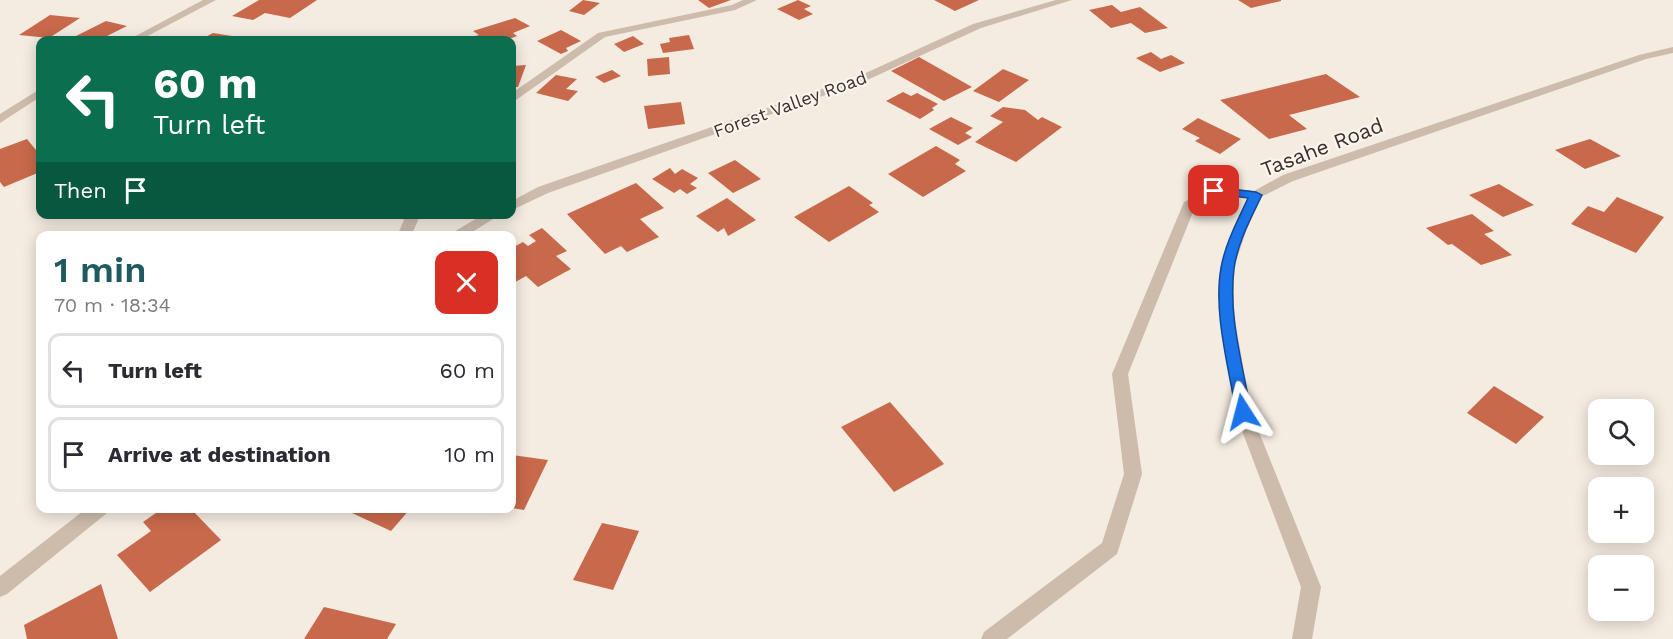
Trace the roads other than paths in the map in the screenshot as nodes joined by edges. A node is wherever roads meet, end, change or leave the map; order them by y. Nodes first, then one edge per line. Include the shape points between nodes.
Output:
1 (211, 0) edge
2 (752, 0) edge
3 (1067, 0) edge
4 (141, 36) edge
5 (1673, 50) edge
6 (36, 95) edge
7 (516, 95) edge
8 (0, 119) edge
9 (1256, 195) junction
10 (516, 204) edge
11 (486, 219) edge
12 (463, 231) edge
13 (95, 513) edge
14 (0, 588) edge
15 (991, 639) edge
16 (1302, 639) edge

1 - 4 street
2 - 7 street via 602,35
3 - 10 street, Forest Valley Road via 977,26 861,80 543,190
5 - 9 street, Tasahe Road via 1288,178
6 - 8 street
9 - 15 street via 1214,191 1189,205 1120,374 1133,474 1110,548
9 - 16 street, Tasahe Road via 1227,268 1227,314 1243,412 1311,587
11 - 12 street
13 - 14 street

